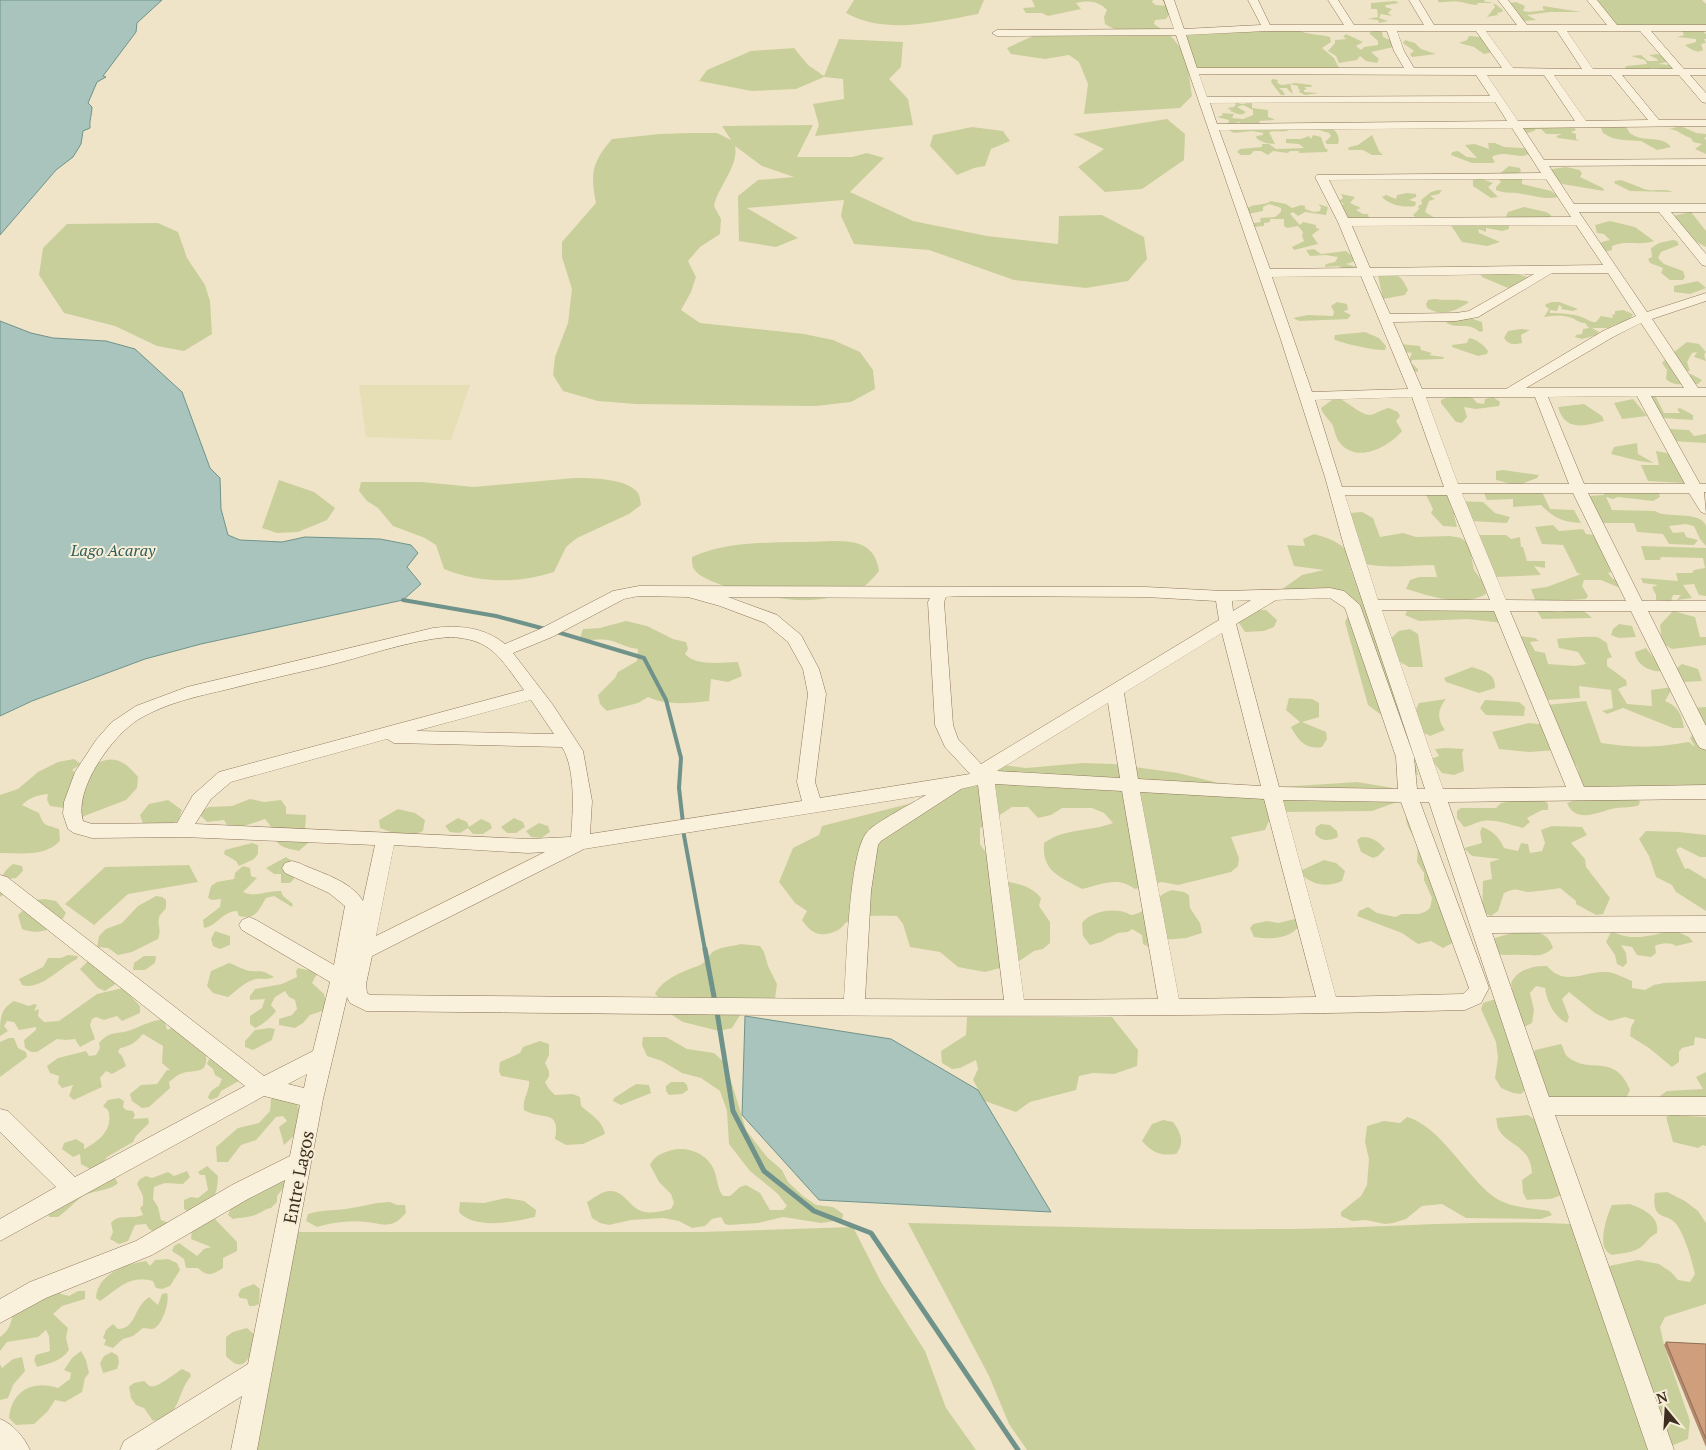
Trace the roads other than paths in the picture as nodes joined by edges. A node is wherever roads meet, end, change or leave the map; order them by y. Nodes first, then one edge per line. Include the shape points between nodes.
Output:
1 (1169, 0) edge
2 (1253, 0) edge
3 (1333, 0) edge
4 (1414, 0) edge
5 (1503, 0) edge
6 (1592, 0) edge
7 (1267, 28) junction
8 (1351, 28) junction
9 (1391, 28) junction
10 (1431, 28) junction
11 (1524, 28) junction
12 (1560, 28) junction
13 (1643, 28) junction
14 (1706, 28) edge
15 (1480, 29) junction
16 (1615, 29) junction
17 (1180, 32) junction
18 (998, 33) dead end
19 (1194, 71) junction
20 (1479, 71) junction
21 (1509, 71) junction
22 (1411, 72) junction
23 (1547, 72) junction
24 (1590, 72) junction
25 (1614, 72) junction
26 (1680, 72) junction
27 (1706, 72) edge
28 (1498, 99) junction
29 (1204, 100) junction
30 (1706, 100) edge
31 (1656, 122) junction
32 (1706, 123) edge
33 (1515, 124) junction
34 (1583, 124) junction
35 (1213, 127) junction
36 (1706, 162) edge
37 (1540, 163) junction
38 (1548, 176) junction
39 (1570, 208) junction
40 (1662, 208) junction
41 (1706, 208) edge
42 (1578, 221) junction
43 (1344, 222) junction
44 (1706, 262) edge
45 (1550, 269) junction
46 (1610, 269) junction
47 (1366, 272) junction
48 (1265, 273) junction
49 (1706, 297) edge
50 (1674, 308) junction
51 (1706, 311) edge
52 (1386, 318) junction
53 (1644, 318) junction
54 (1706, 384) edge
55 (1696, 389) edge
56 (1642, 392) junction
57 (1417, 393) junction
58 (1508, 393) junction
59 (1540, 393) junction
60 (1306, 396) junction
61 (1578, 488) junction
62 (1700, 488) edge
63 (1453, 490) junction
64 (1338, 491) junction
65 (1706, 509) edge
66 (688, 592) junction
67 (940, 593) junction
68 (1272, 595) junction
69 (1223, 596) junction
70 (1372, 605) junction
71 (1500, 606) junction
72 (1637, 606) junction
73 (1706, 606) edge
74 (1227, 622) junction
75 (503, 651) junction
76 (1114, 691) junction
77 (535, 693) junction
78 (374, 736) junction
79 (568, 741) junction
80 (1706, 744) edge
81 (982, 775) junction
82 (960, 783) junction
83 (1130, 786) junction
84 (1272, 792) junction
85 (1706, 792) edge
86 (1577, 793) junction
87 (1437, 794) junction
88 (1408, 796) junction
89 (813, 806) junction
90 (183, 830) junction
91 (386, 838) junction
92 (580, 843) junction
93 (292, 868) dead end
94 (0, 882) edge
95 (1481, 924) junction
96 (1706, 924) edge
97 (248, 925) dead end
98 (364, 951) junction
99 (341, 979) junction
100 (1328, 1006) junction
101 (1170, 1007) junction
102 (1015, 1008) junction
103 (854, 1009) junction
104 (323, 1056) junction
105 (263, 1086) junction
106 (312, 1099) junction
107 (1541, 1106) junction
108 (1706, 1106) edge
109 (0, 1118) edge
110 (300, 1162) junction
111 (73, 1189) junction
112 (0, 1231) edge
113 (0, 1312) edge
114 (260, 1371) junction
115 (0, 1431) edge
116 (16, 1450) edge
117 (133, 1450) edge
118 (244, 1450) edge
119 (1661, 1450) edge

1 - 17 street
2 - 7 street
3 - 8 street
4 - 10 street
5 - 11 street
6 - 16 street
7 - 8 street
7 - 17 street
8 - 9 street
9 - 10 street
9 - 22 street
10 - 15 street
11 - 12 street
11 - 15 street
12 - 16 street
12 - 24 street
13 - 14 street
13 - 16 street
13 - 26 street
15 - 21 street
17 - 18 street
17 - 19 street
19 - 22 street
19 - 29 street
20 - 21 street
20 - 22 street
20 - 28 street
21 - 23 street
23 - 24 street
23 - 34 street
24 - 25 street
25 - 26 street
25 - 31 street
26 - 27 street
26 - 30 street
28 - 29 street
28 - 33 street
29 - 35 street
31 - 32 street
31 - 34 street
33 - 34 street
33 - 35 street
33 - 37 street
35 - 48 street
36 - 37 street
37 - 38 street
38 - 39 street
38 - 43 street via 1321,177
39 - 40 street
39 - 42 street
40 - 41 street
40 - 44 street
42 - 43 street
42 - 46 street
43 - 47 street
45 - 46 street
45 - 47 street
45 - 52 street via 1472,314
46 - 53 street
47 - 48 street
47 - 52 street
48 - 60 street
49 - 50 street
50 - 51 street
50 - 53 street
52 - 57 street
53 - 55 street
53 - 58 street via 1608,334
54 - 55 street
55 - 56 street
56 - 59 street
56 - 62 street
57 - 58 street
57 - 60 street
57 - 63 street
58 - 59 street
59 - 61 street
60 - 64 street
61 - 62 street
61 - 63 street
61 - 72 street
62 - 65 street
63 - 64 street
63 - 71 street
64 - 70 street
66 - 67 street
66 - 75 street via 625,593 551,631
66 - 89 street via 771,619 795,639 811,669 817,694 806,782
67 - 69 street via 1136,592
67 - 81 street via 936,602 946,735 952,746
68 - 69 street
68 - 74 street
68 - 88 street via 1330,593 1352,605 1405,757
69 - 74 street
70 - 71 street
70 - 87 street
71 - 72 street
71 - 86 street
72 - 73 street
72 - 80 street
74 - 76 street
74 - 84 street
75 - 77 street
75 - 90 street via 480,635 461,632 433,634 187,693 154,704 119,724 97,750 79,784 72,811 75,823 81,829 92,831
76 - 81 street
76 - 83 street
77 - 78 street
77 - 79 street
78 - 79 street
78 - 90 street via 225,777 195,804
79 - 92 street via 574,751 583,800
81 - 82 street
81 - 83 street
81 - 102 street via 988,787
82 - 89 street
82 - 103 street via 874,836 869,844 861,891
83 - 84 street
83 - 101 street
84 - 88 street
84 - 100 street
85 - 86 street
86 - 87 street
87 - 88 street
87 - 95 street
88 - 100 street via 1478,993 1465,1002
89 - 92 street
90 - 91 street
91 - 92 street via 528,846
91 - 98 street
92 - 98 street
93 - 99 street, Entre Lagos via 338,890 355,904
94 - 105 street
95 - 96 street
95 - 107 street
97 - 99 street
98 - 103 street via 356,984 358,997 366,1003
99 - 104 street, Entre Lagos
100 - 101 street
101 - 102 street
102 - 103 street
104 - 105 street
104 - 106 street, Entre Lagos
105 - 106 street
105 - 111 street
106 - 110 street, Entre Lagos
107 - 108 street
107 - 119 street
109 - 111 street
110 - 113 street via 240,1192 144,1248 38,1290
110 - 114 street, Entre Lagos
111 - 112 street
114 - 117 street
114 - 118 street, Entre Lagos
115 - 116 street

